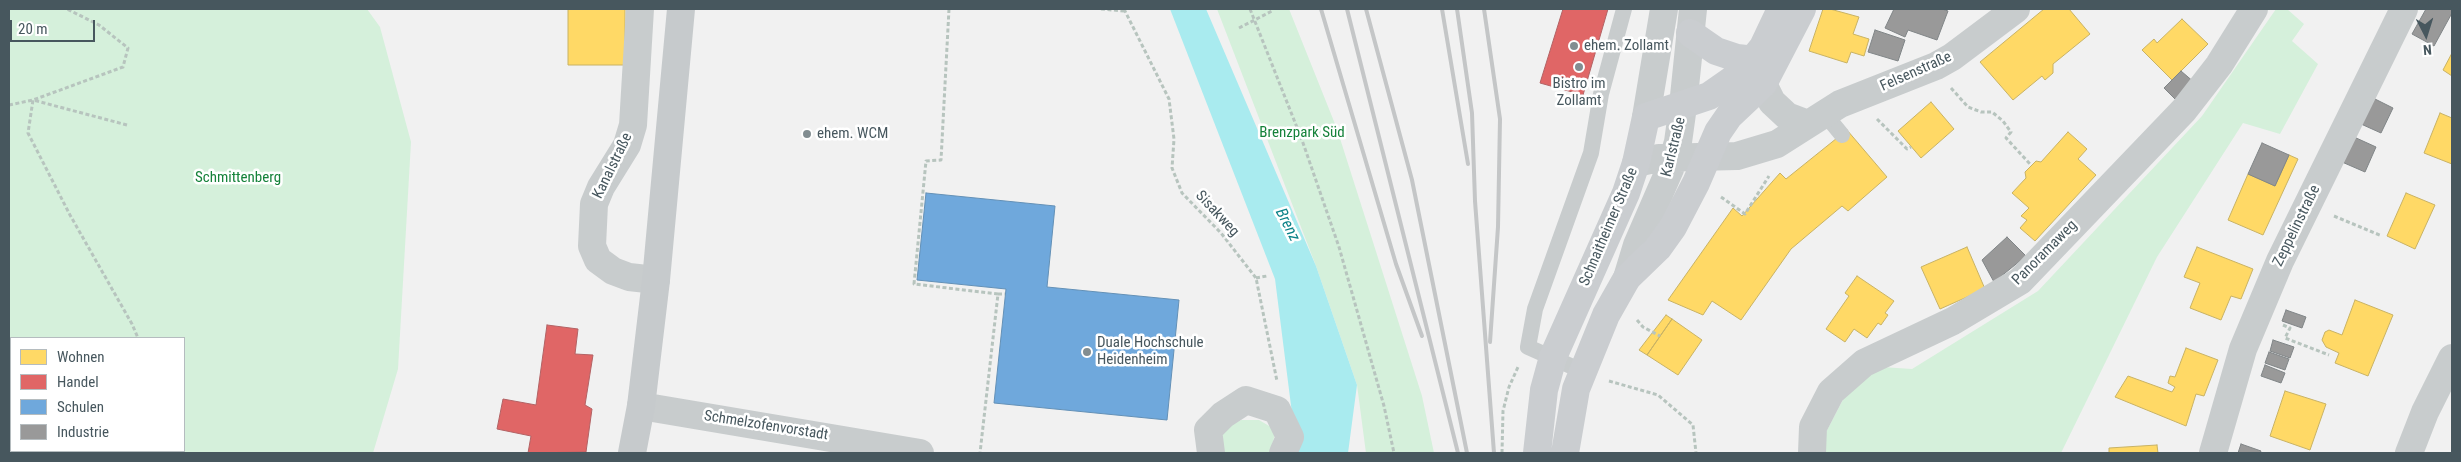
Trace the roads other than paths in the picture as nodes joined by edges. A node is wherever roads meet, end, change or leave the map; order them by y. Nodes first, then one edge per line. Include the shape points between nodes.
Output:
1 (640, 9) edge
2 (681, 9) edge
3 (1624, 9) edge
4 (1664, 9) edge
5 (1781, 9) edge
6 (1802, 9) edge
7 (2254, 9) edge
8 (2404, 9) edge
9 (2009, 11) edge
10 (1692, 21) edge
11 (1759, 72) junction
12 (1684, 106) junction
13 (1646, 117) junction
14 (1816, 118) junction
15 (1842, 135) dead end
16 (1707, 157) junction
17 (1674, 158) junction
18 (1636, 163) junction
19 (1627, 278) junction
20 (656, 280) junction
21 (1553, 357) junction
22 (2452, 358) edge
23 (1582, 371) junction
24 (641, 406) junction
25 (816, 444) edge
26 (632, 453) edge
27 (920, 453) edge
28 (1210, 453) edge
29 (1283, 453) edge
30 (1537, 453) edge
31 (1565, 453) edge
32 (1812, 453) edge
33 (2213, 453) edge
34 (2408, 453) edge

1 - 20 street, Kanalstraße via 633,125 627,144 600,187 594,204 592,246 598,260 613,271 629,277
2 - 20 main road
3 - 21 lane via 1601,94 1591,153 1533,319 1528,347
4 - 13 street
5 - 11 street
6 - 11 street
7 - 32 street, Panoramaweg via 2219,65 2184,110 2020,281 1953,321 1864,363 1831,392 1813,427
8 - 33 street, Zeppelinstraße via 2280,261 2243,349
9 - 14 street, Felsenstraße via 1936,66
10 - 11 street via 1716,51 1737,58
10 - 12 street, Karlstraße
11 - 12 street
11 - 14 street via 1767,95 1782,112 1796,121
11 - 16 street via 1723,124
12 - 13 street
12 - 17 street, Karlstraße
13 - 18 street, Schnaitheimer Straße
14 - 15 lane
14 - 16 street, Felsenstraße via 1761,150 1737,156
16 - 17 street, Felsenstraße
16 - 19 street via 1673,227 1658,248
17 - 18 street, Felsenstraße
17 - 19 street, Karlstraße via 1637,245
18 - 21 street, Schnaitheimer Straße
19 - 23 street via 1606,315
20 - 24 main road
21 - 23 lane
21 - 30 street, Schnaitheimer Straße via 1544,390
22 - 34 street
23 - 31 street via 1570,416
24 - 25 street, Schmelzofenvorstadt
24 - 26 main road
25 - 27 street, Schmelzofenvorstadt
28 - 29 street via 1208,430 1246,400 1277,410 1290,437

